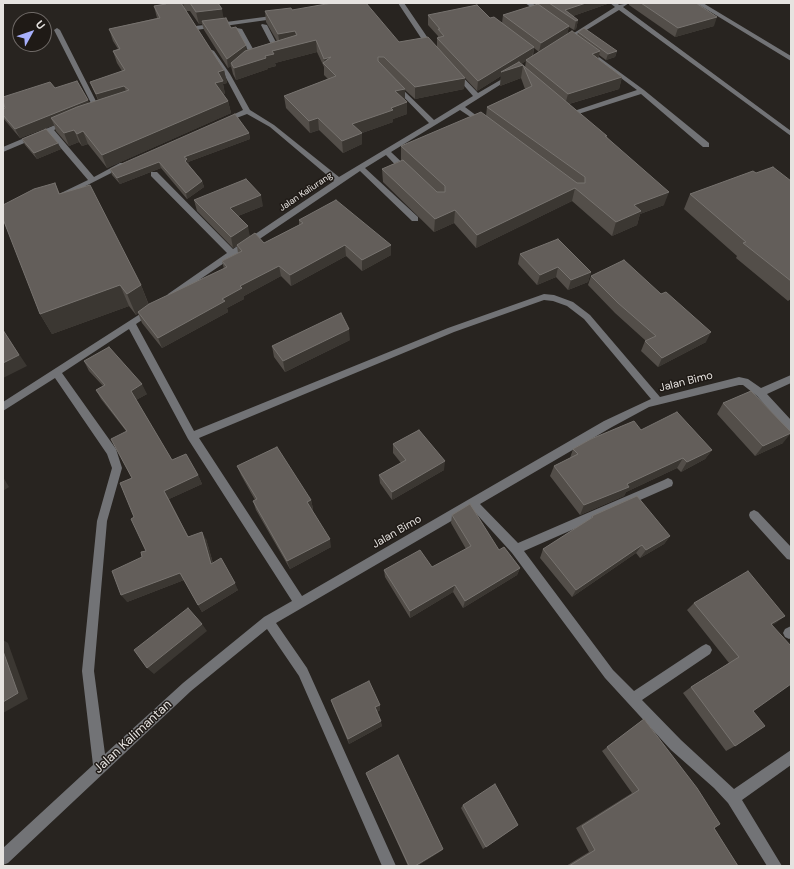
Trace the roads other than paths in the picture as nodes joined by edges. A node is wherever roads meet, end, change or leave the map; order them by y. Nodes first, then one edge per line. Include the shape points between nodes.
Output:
1 (401, 3) edge
2 (528, 3) edge
3 (613, 3) edge
4 (699, 3) edge
5 (623, 5) edge
6 (286, 16) edge
7 (551, 19) edge
8 (264, 25) dead end
9 (57, 30) dead end
10 (239, 30) edge
11 (200, 34) edge
12 (574, 39) junction
13 (209, 47) edge
14 (558, 47) edge
15 (435, 51) edge
16 (269, 52) edge
17 (262, 54) edge
18 (791, 59) edge
19 (451, 68) edge
20 (518, 71) edge
21 (391, 81) edge
22 (642, 91) junction
23 (477, 97) junction
24 (559, 105) edge
25 (461, 107) junction
26 (98, 111) edge
27 (247, 111) junction
28 (74, 119) edge
29 (219, 123) edge
30 (434, 124) junction
31 (50, 130) junction
32 (492, 130) edge
33 (791, 134) edge
34 (706, 145) dead end
35 (3, 150) edge
36 (387, 152) junction
37 (128, 162) edge
38 (361, 168) junction
39 (154, 174) dead end
40 (413, 177) edge
41 (92, 180) junction
42 (339, 181) junction
43 (59, 198) edge
44 (415, 219) dead end
45 (233, 254) junction
46 (131, 324) junction
47 (56, 372) junction
48 (791, 379) edge
49 (760, 393) junction
50 (658, 401) junction
51 (3, 407) edge
52 (791, 428) edge
53 (192, 436) junction
54 (668, 483) dead end
55 (472, 502) junction
56 (754, 514) dead end
57 (516, 549) junction
58 (791, 555) edge
59 (300, 603) junction
60 (268, 621) junction
61 (706, 650) dead end
62 (633, 699) junction
63 (791, 757) edge
64 (100, 767) junction
65 (733, 798) junction
66 (3, 858) edge
67 (389, 866) edge
68 (775, 866) edge

1 - 15 street via 424,40
2 - 7 street
3 - 5 street
4 - 18 street
5 - 12 street
5 - 33 street
6 - 11 street via 194,25
8 - 16 street via 280,49
9 - 26 street
10 - 17 street via 252,57
12 - 14 street
12 - 22 street
13 - 27 street via 229,72
19 - 23 street
20 - 23 street, Jalan Kaliurang
21 - 30 street
22 - 24 street via 570,115
22 - 34 street
23 - 25 street, Jalan Kaliurang
25 - 30 street, Jalan Kaliurang
25 - 32 street
27 - 29 street
27 - 42 street via 272,126
28 - 31 street
30 - 36 street, Jalan Kaliurang
31 - 35 street
31 - 41 street
36 - 38 street, Jalan Kaliurang
36 - 40 street
37 - 41 street
38 - 42 street, Jalan Kaliurang
38 - 44 street
39 - 45 street
41 - 43 street
42 - 45 street, Jalan Kaliurang
45 - 46 street, Jalan Kaliurang
46 - 47 street, Jalan Kaliurang
46 - 53 street
47 - 51 street, Jalan Kaliurang
47 - 64 street via 112,452 118,468 102,521 88,671
48 - 49 street
49 - 50 street, Jalan Bimo via 745,382 739,381
49 - 52 street, Jalan Bimo
50 - 53 street via 587,317 570,304 544,297 451,330
50 - 55 street, Jalan Bimo via 608,424
53 - 59 street
54 - 57 street
55 - 57 street
55 - 59 street, Jalan Bimo
56 - 58 street
57 - 62 street via 609,674
59 - 60 street, Jalan Bimo
60 - 64 street, Jalan Kalimantan via 187,687
60 - 67 street via 303,672
61 - 62 street
62 - 65 street via 676,745
63 - 65 street
64 - 66 street, Jalan Kalimantan via 87,782
65 - 68 street

